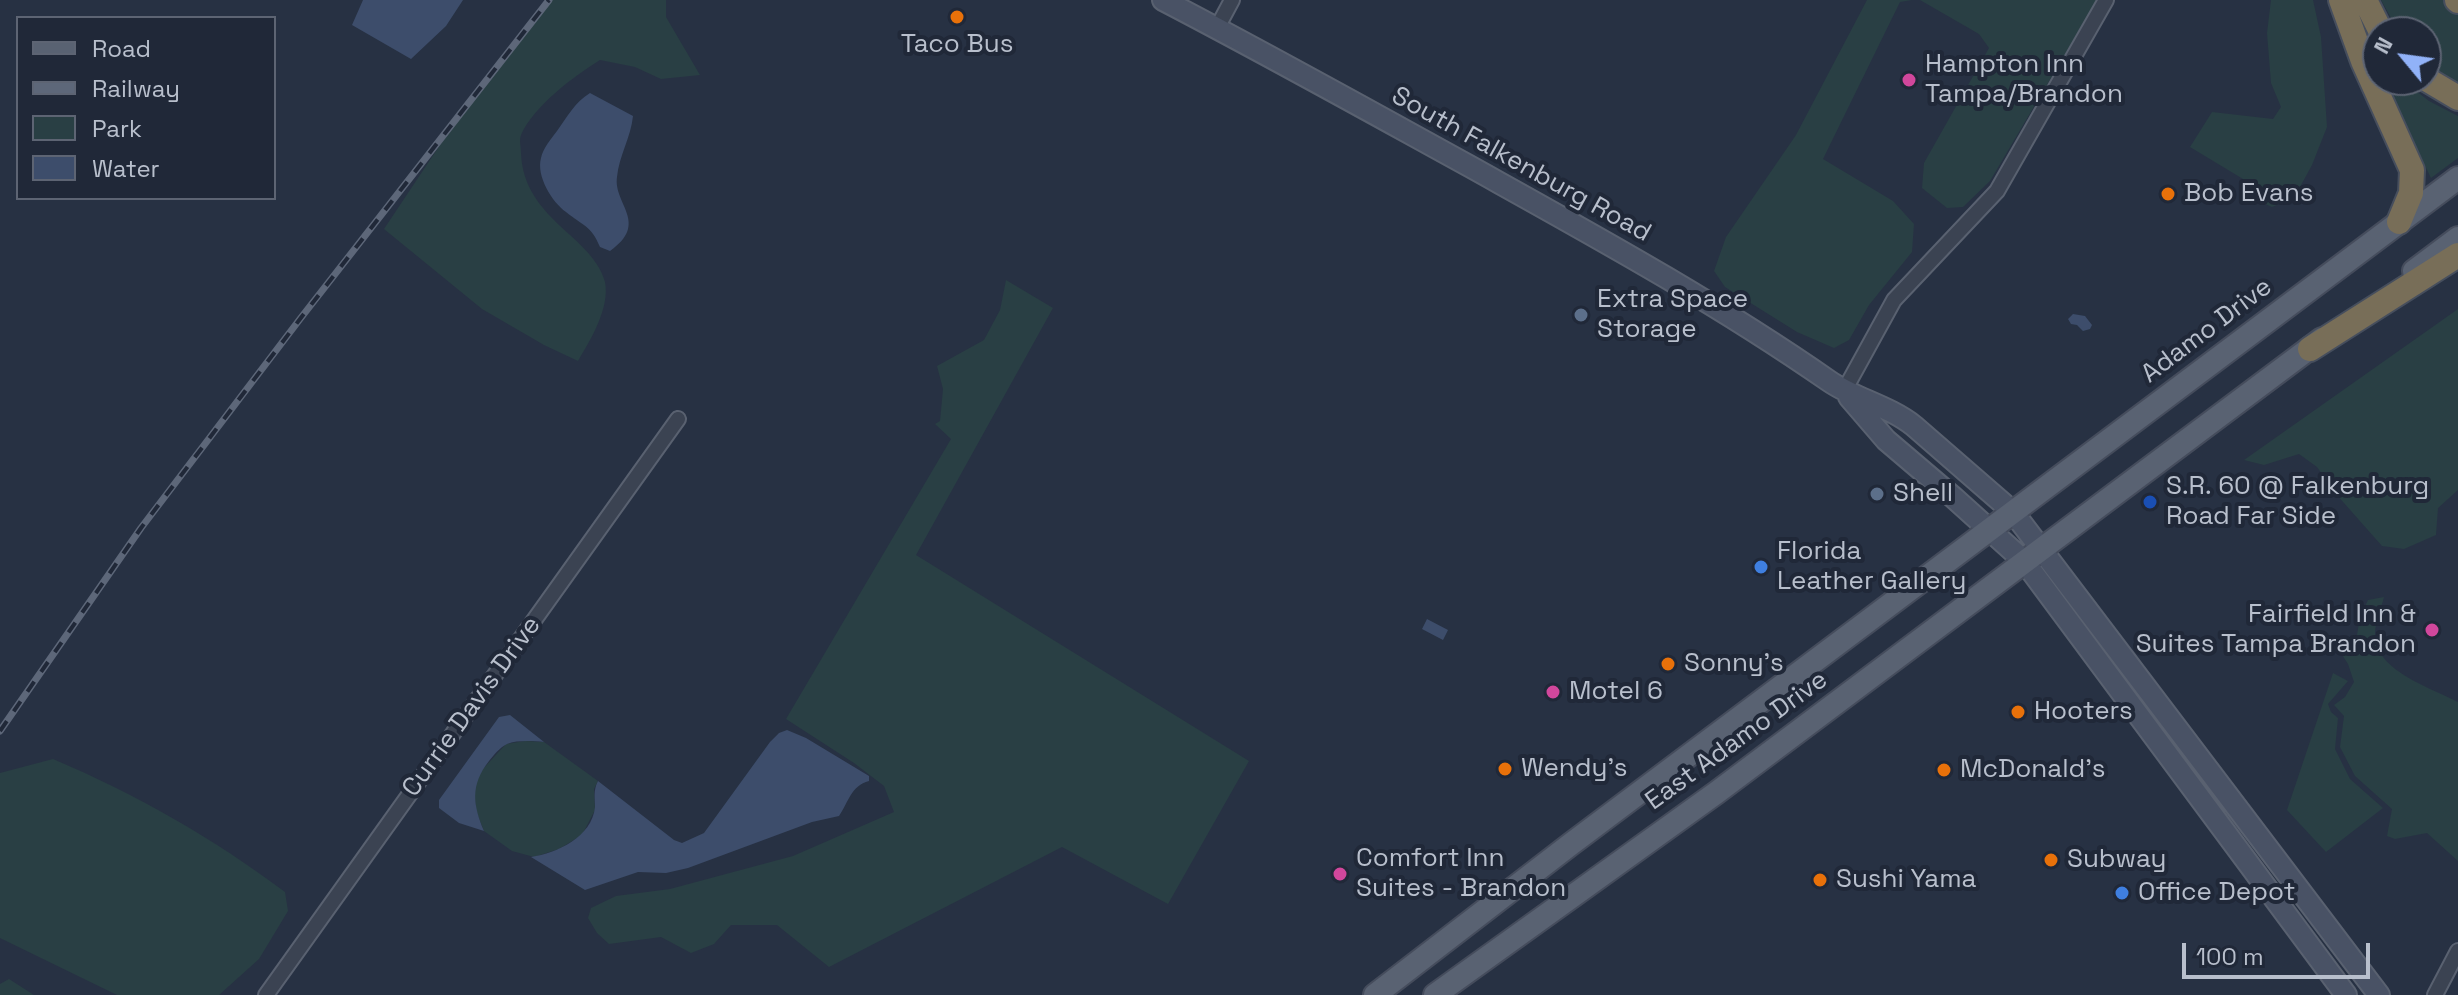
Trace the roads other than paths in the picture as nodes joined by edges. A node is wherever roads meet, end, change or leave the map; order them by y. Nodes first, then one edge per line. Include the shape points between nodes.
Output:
1 (1163, 0) edge
2 (1232, 0) edge
3 (2106, 0) edge
4 (2341, 0) edge
5 (1217, 28) junction
6 (2458, 178) edge
7 (2399, 222) junction
8 (2458, 238) edge
9 (2458, 255) edge
10 (2310, 349) junction
11 (1844, 391) junction
12 (678, 419) dead end
13 (2013, 512) junction
14 (1990, 529) junction
15 (2043, 548) junction
16 (2024, 561) junction
17 (2241, 812) junction
18 (2220, 826) junction
19 (2341, 944) junction
20 (2458, 951) edge
21 (2321, 961) junction
22 (266, 995) edge
23 (1375, 995) edge
24 (1435, 995) edge
25 (2346, 995) edge
26 (2379, 995) edge
27 (2435, 995) edge

1 - 5 street, South Falkenburg Road
2 - 5 street
3 - 11 street via 1997,191 1894,300
4 - 7 highway via 2412,170 2411,193
5 - 11 street, South Falkenburg Road via 1634,257
6 - 7 main road, Adamo Drive
7 - 13 main road, Adamo Drive
8 - 10 main road
9 - 10 highway
10 - 15 main road
11 - 13 street, South Falkenburg Road via 1904,418
11 - 14 street, South Falkenburg Road via 1886,440
12 - 22 street, Currie Davis Drive
13 - 14 main road, Adamo Drive
13 - 15 street, South Falkenburg Road
14 - 16 street, South Falkenburg Road
14 - 23 main road, East Adamo Drive
15 - 16 main road
15 - 17 street, South Falkenburg Road
16 - 18 street, South Falkenburg Road
16 - 24 main road, East Adamo Drive via 1716,793
17 - 18 street
17 - 19 street, South Falkenburg Road
18 - 21 street, South Falkenburg Road
19 - 21 street
19 - 26 street, South Falkenburg Road
20 - 27 street
21 - 25 street, South Falkenburg Road

